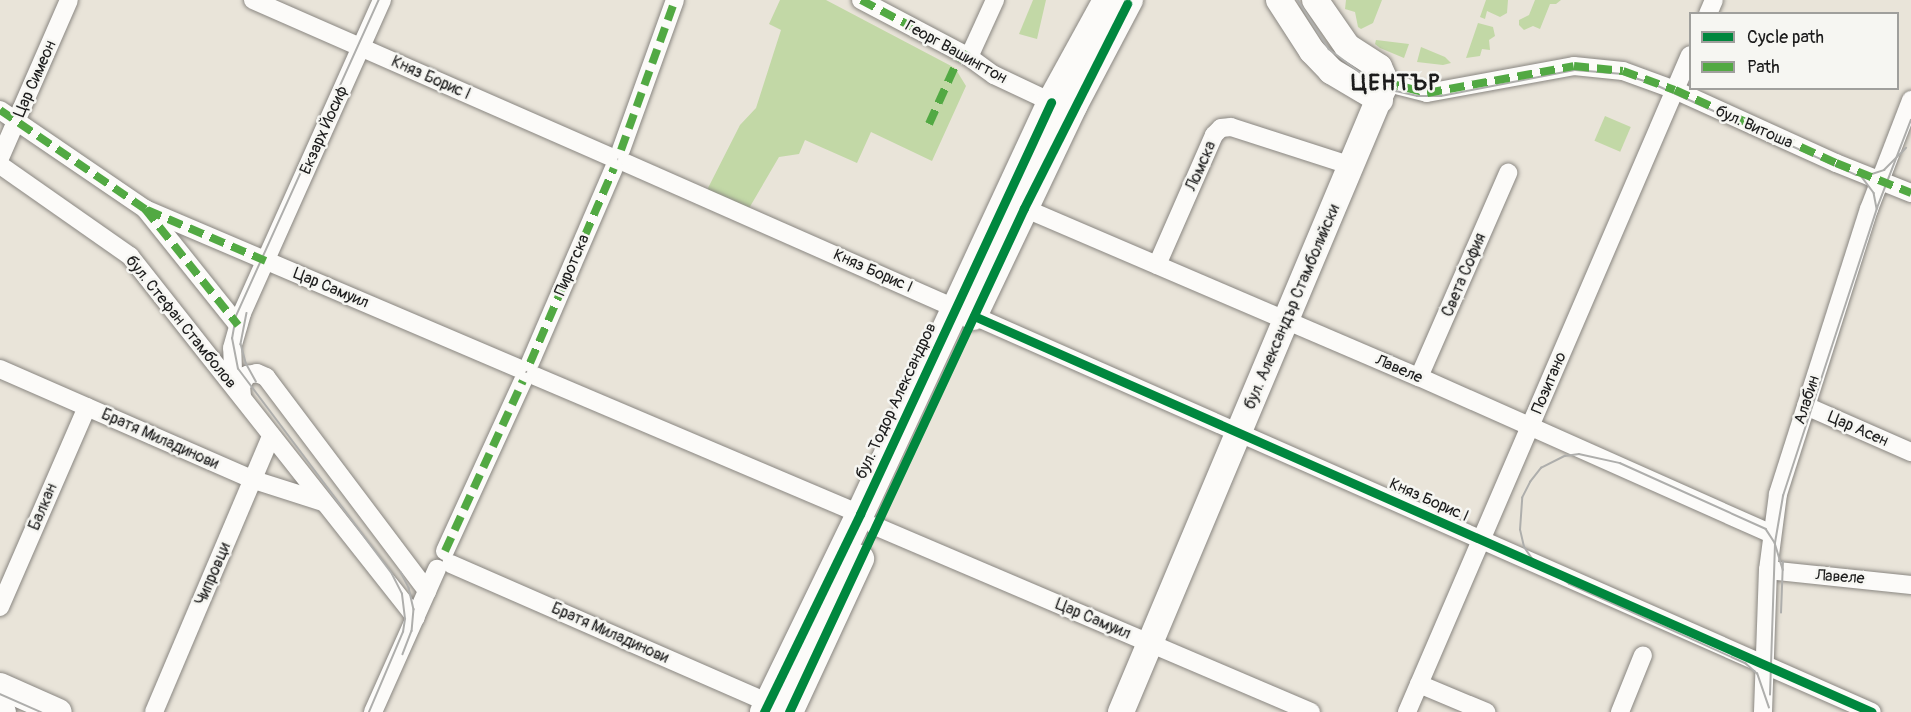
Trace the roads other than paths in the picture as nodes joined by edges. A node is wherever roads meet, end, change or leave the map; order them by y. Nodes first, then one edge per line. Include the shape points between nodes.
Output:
1 (69, 0) edge
2 (253, 0) edge
3 (382, 0) edge
4 (675, 0) edge
5 (861, 0) edge
6 (995, 0) edge
7 (1107, 0) edge
8 (1129, 0) edge
9 (1279, 0) edge
10 (1315, 0) edge
11 (360, 47) junction
12 (969, 57) junction
13 (1689, 57) edge
14 (1675, 90) junction
15 (1382, 91) junction
16 (1911, 100) edge
17 (1051, 102) junction
18 (0, 110) edge
19 (16, 122) junction
20 (0, 158) edge
21 (617, 159) junction
22 (0, 165) edge
23 (1352, 166) junction
24 (1508, 173) dead end
25 (1880, 181) junction
26 (1911, 193) edge
27 (1024, 208) junction
28 (145, 209) junction
29 (266, 261) junction
30 (1157, 266) junction
31 (965, 311) junction
32 (1286, 322) junction
33 (238, 326) junction
34 (0, 369) edge
35 (526, 372) junction
36 (1419, 377) junction
37 (242, 399) junction
38 (1806, 406) junction
39 (87, 407) junction
40 (1530, 426) junction
41 (1239, 432) junction
42 (271, 436) junction
43 (1911, 452) edge
44 (254, 480) junction
45 (323, 502) junction
46 (867, 520) junction
47 (1771, 534) junction
48 (1481, 539) junction
49 (444, 561) junction
50 (1768, 570) junction
51 (1911, 585) edge
52 (427, 591) junction
53 (0, 607) edge
54 (416, 618) junction
55 (1150, 643) junction
56 (1643, 655) dead end
57 (1765, 666) junction
58 (1419, 684) junction
59 (0, 686) edge
60 (774, 709) edge
61 (59, 712) edge
62 (154, 712) edge
63 (373, 712) edge
64 (1121, 712) edge
65 (1311, 712) edge
66 (1407, 712) edge
67 (1486, 712) edge
68 (1620, 712) edge
69 (1763, 712) edge
70 (1872, 712) edge

1 - 19 street, Цар Симеон
2 - 11 street, Княз Борис I
3 - 11 street, Екзарх Йосиф
4 - 21 street, Пиротска
5 - 12 street, Георг Вашингтон
6 - 12 street
7 - 17 main road, бул. Тодор Александров
8 - 27 main road, бул. Тодор Александров
9 - 15 main road via 1312,51 1331,71 1365,94
10 - 15 main road via 1347,46 1379,67
11 - 21 street, Княз Борис I
11 - 29 street, Екзарх Йосиф
12 - 17 street, Георг Вашингтон via 994,75
13 - 14 street, Позитано
14 - 15 street, бул. Витоша via 1623,70 1574,66 1427,93
14 - 25 street, бул. Витоша
14 - 40 street, Позитано
15 - 23 main road, бул. Александър Стамболийски
16 - 25 street, Алабин
17 - 31 main road, бул. Тодор Александров
18 - 19 street
19 - 20 street, Цар Симеон
19 - 28 street
21 - 31 street, Княз Борис I
21 - 35 street, Пиротска
22 - 37 street, бул. Стефан Стамболов via 130,256
23 - 30 street, Ломска via 1231,127 1221,128 1214,135
23 - 32 main road, бул. Александър Стамболийски
24 - 36 street, Света София
25 - 26 street, бул. Витоша
25 - 38 street, Алабин
27 - 30 street, Лавеле
27 - 31 main road, бул. Тодор Александров
28 - 29 street, Цар Самуил
28 - 33 street
29 - 33 street, бул. Стефан Стамболов
29 - 35 street, Цар Самуил
30 - 32 street, Лавеле
31 - 41 street, Княз Борис I
31 - 46 main road, бул. Тодор Александров
32 - 36 street, Лавеле
32 - 41 main road, бул. Александър Стамболийски
33 - 37 street, бул. Стефан Стамболов via 232,359
34 - 39 street, Братя Миладинови
35 - 46 street, Цар Самуил
35 - 49 street, Пиротска
36 - 40 street, Лавеле
37 - 42 street, бул. Стефан Стамболов
37 - 52 street, бул. Стефан Стамболов via 244,378 254,373 266,377
38 - 43 street, Цар Асен
38 - 47 street, Алабин via 1778,494
39 - 44 street, Братя Миладинови
39 - 53 street, Балкан
40 - 47 street, Лавеле
40 - 48 street, Позитано
41 - 48 street, Княз Борис I
41 - 55 main road, бул. Александър Стамболийски
42 - 44 street, Чипровци
42 - 45 street, бул. Стефан Стамболов
44 - 45 street, Братя Миладинови
44 - 62 street, Чипровци
45 - 54 street, бул. Стефан Стамболов
46 - 55 street, Цар Самуил
46 - 60 main road, бул. Тодор Александров
47 - 50 street, Алабин
48 - 57 street, Княз Борис I
48 - 58 street, Позитано
49 - 52 street, Пиротска
49 - 60 street, Братя Миладинови
50 - 51 street, Лавеле
50 - 57 street, Алабин
52 - 54 street, Пиротска
54 - 63 street, Пиротска
55 - 64 main road, бул. Александър Стамболийски
55 - 65 street, Цар Самуил
56 - 68 street
57 - 69 street, Алабин
57 - 70 street, Княз Борис I
58 - 66 street, Позитано
58 - 67 street
59 - 61 main road

